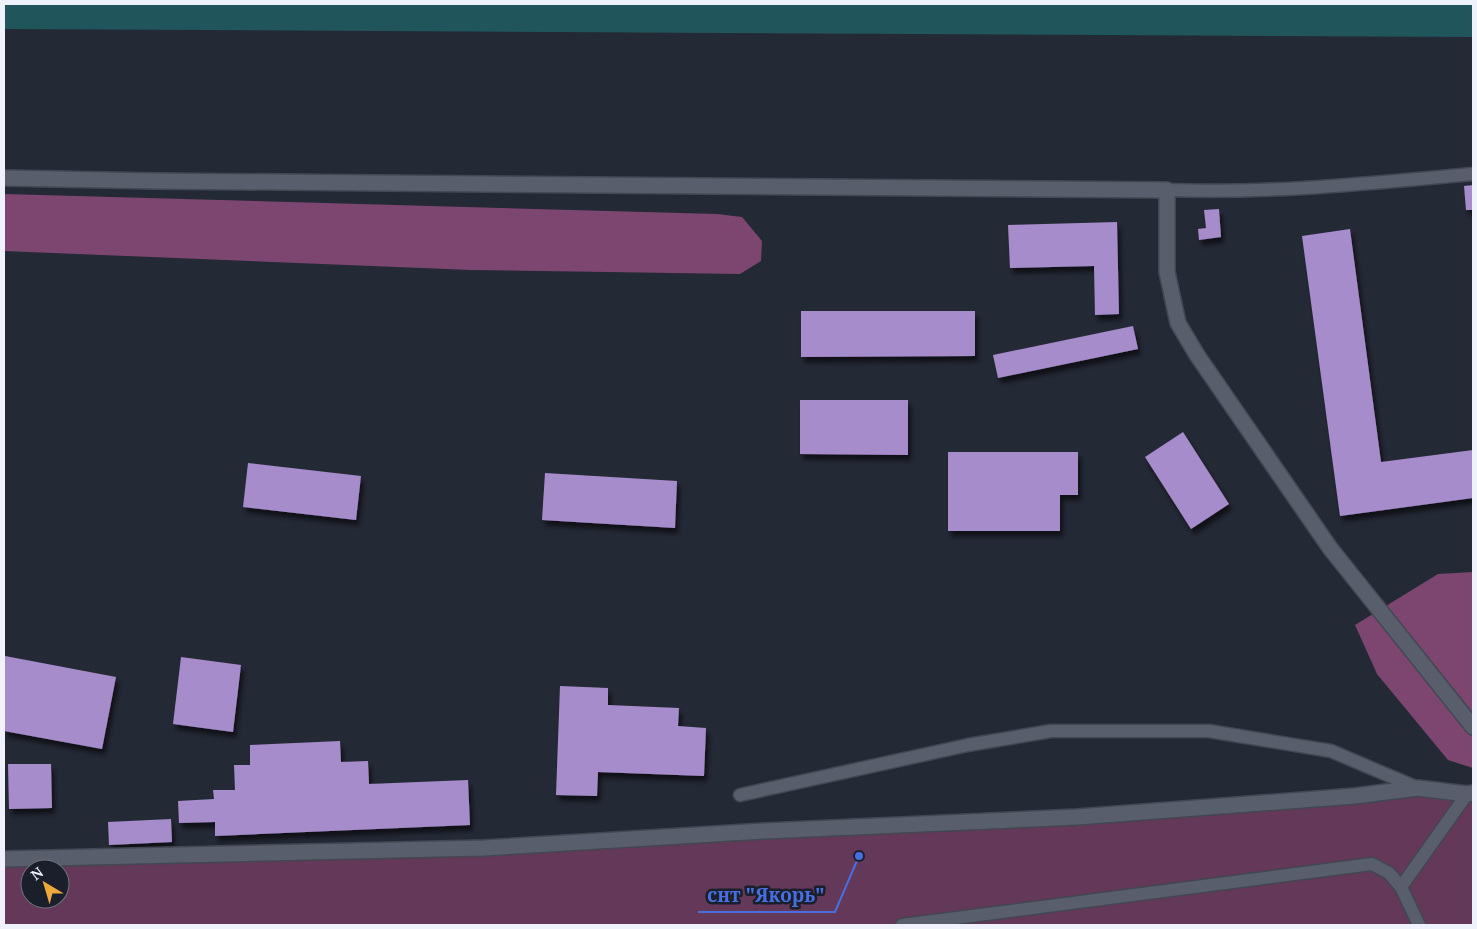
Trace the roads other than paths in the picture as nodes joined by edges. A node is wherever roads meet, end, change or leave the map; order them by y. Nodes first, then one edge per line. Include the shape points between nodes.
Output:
1 (1473, 174) edge
2 (4, 178) edge
3 (1167, 190) junction
4 (1473, 727) edge
5 (1418, 788) junction
6 (1470, 794) edge
7 (740, 795) dead end
8 (4, 859) edge
9 (1401, 887) junction
10 (902, 925) edge
11 (1419, 925) edge

1 - 3 lane via 1223,192
2 - 3 street
3 - 4 street via 1167,272 1178,322 1197,356 1330,548
5 - 6 street
5 - 7 lane via 1331,751 1209,731 1051,731 968,745
5 - 8 street via 1355,796 1077,817 484,848
6 - 9 lane
9 - 10 lane via 1389,873 1372,864
9 - 11 lane

